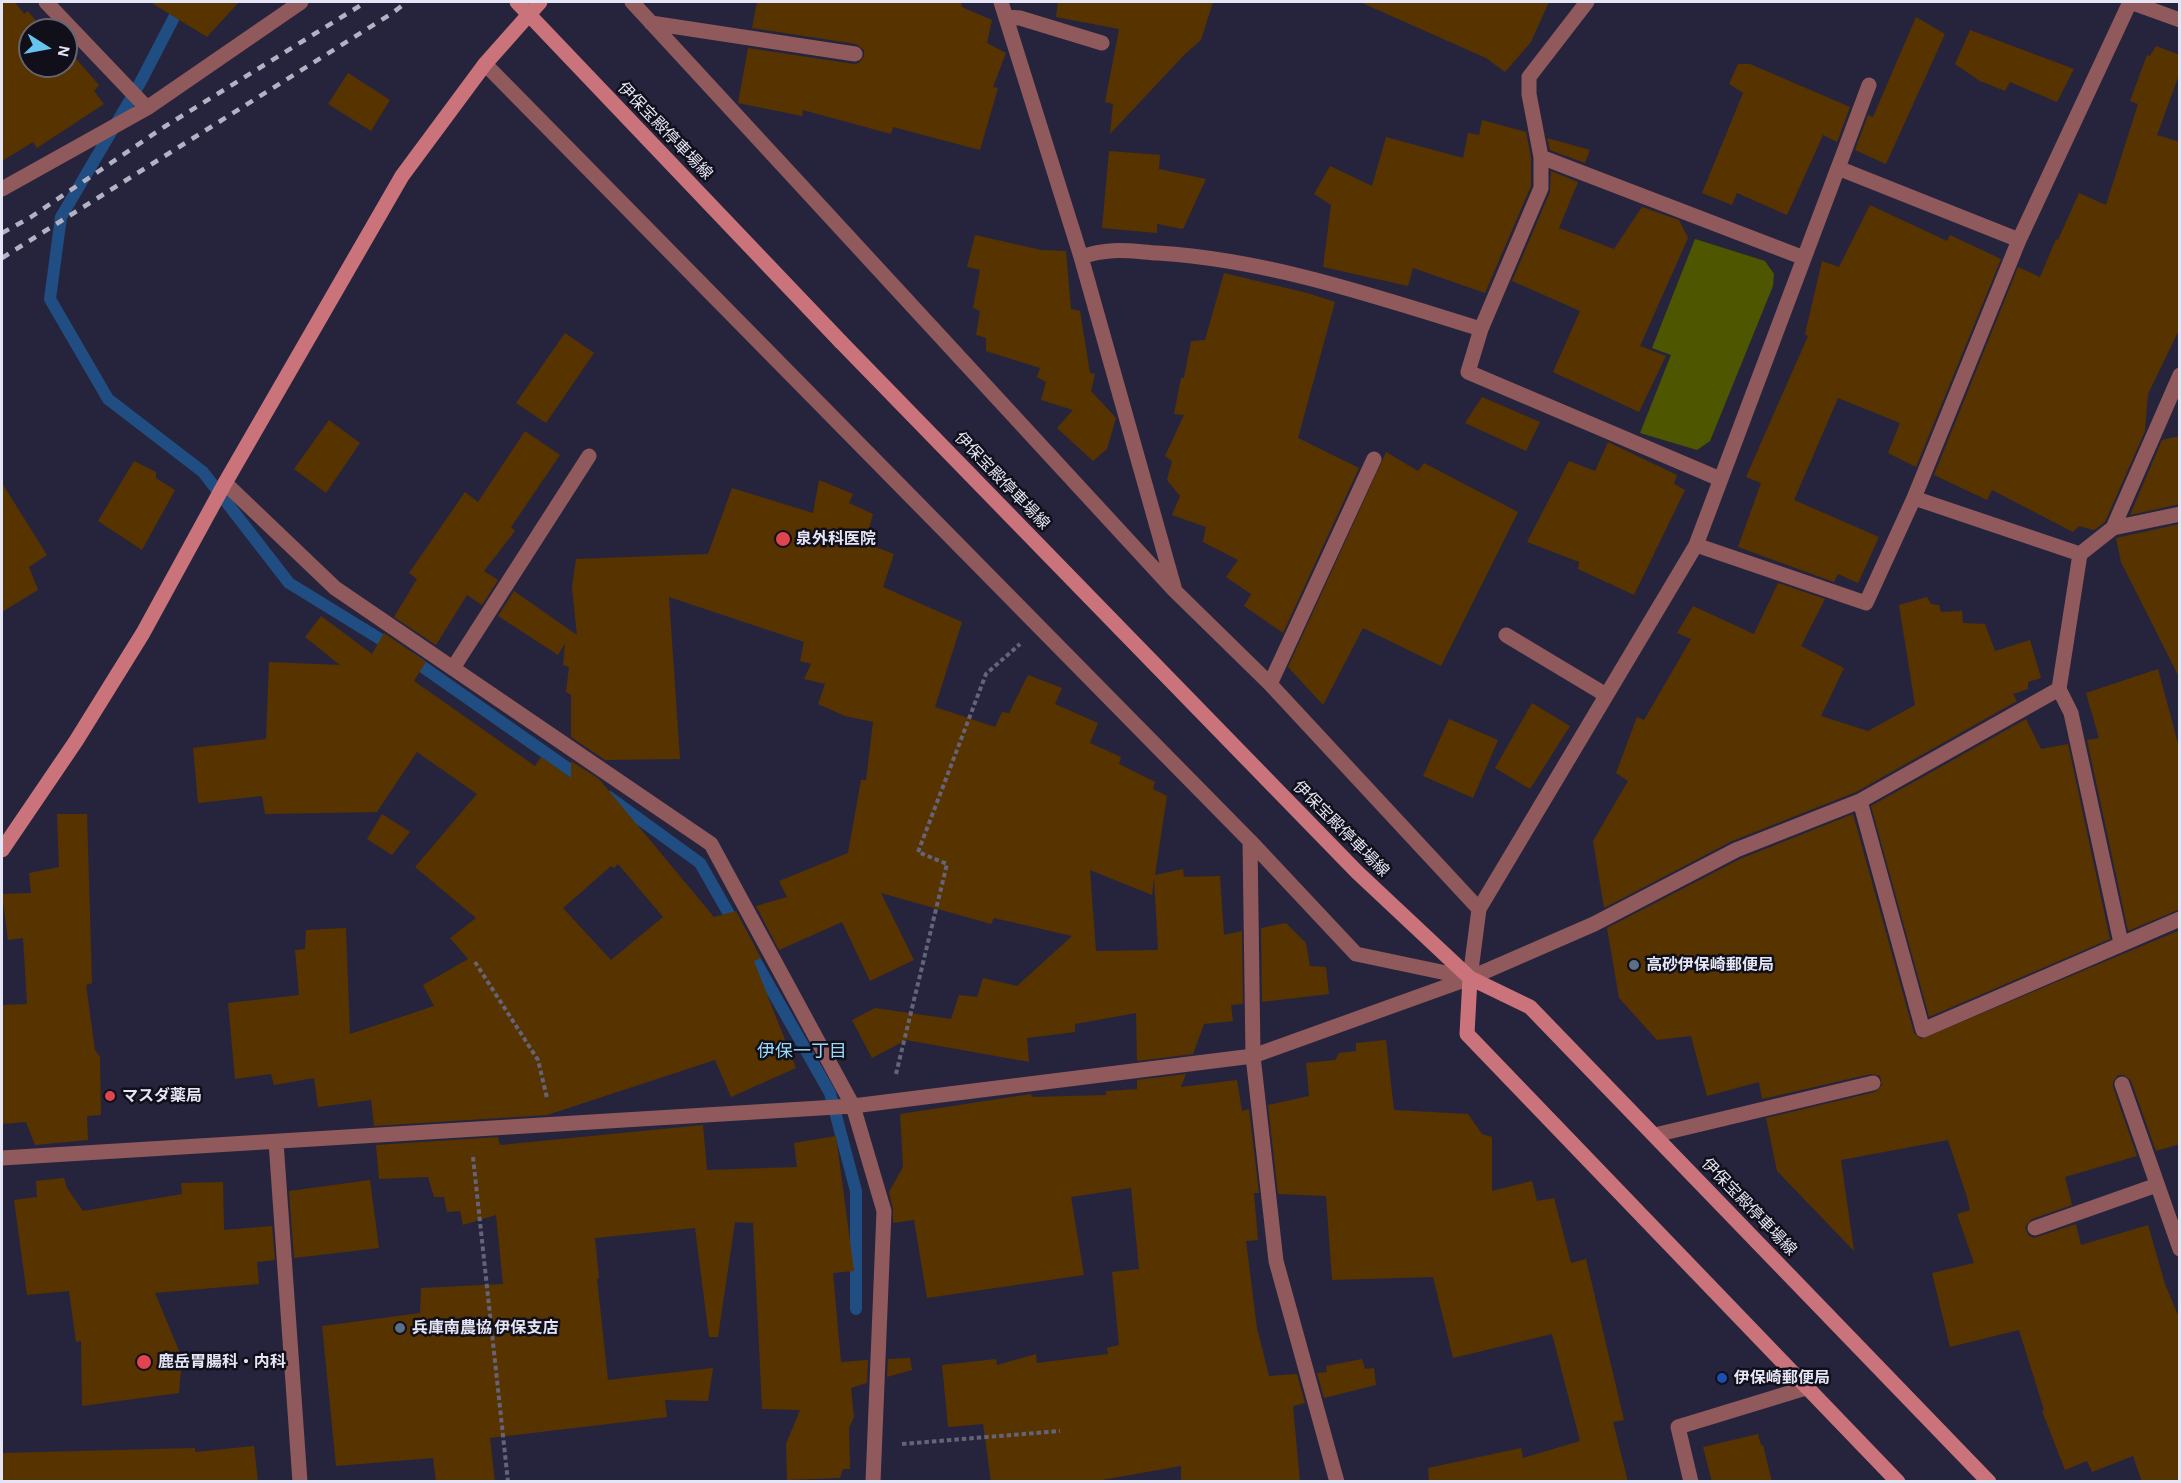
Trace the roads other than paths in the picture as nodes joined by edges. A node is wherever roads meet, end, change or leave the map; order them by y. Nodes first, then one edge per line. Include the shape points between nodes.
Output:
1 (46, 2) edge
2 (301, 2) edge
3 (517, 2) edge
4 (540, 2) edge
5 (632, 2) edge
6 (1001, 2) edge
7 (1587, 2) edge
8 (2129, 2) edge
9 (1006, 17) junction
10 (2180, 20) edge
11 (651, 23) junction
12 (1102, 43) dead end
13 (855, 54) dead end
14 (485, 64) junction
15 (1869, 85) dead end
16 (147, 108) junction
17 (1541, 156) junction
18 (1838, 168) junction
19 (2, 189) edge
20 (2019, 240) junction
21 (1082, 257) junction
22 (1804, 258) junction
23 (1481, 328) junction
24 (2180, 375) edge
25 (590, 456) dead end
26 (1374, 459) dead end
27 (1720, 479) junction
28 (225, 483) junction
29 (1914, 498) junction
30 (2180, 514) edge
31 (2113, 528) junction
32 (1696, 544) junction
33 (2080, 554) junction
34 (1174, 590) junction
35 (1506, 635) dead end
36 (453, 668) junction
37 (1269, 684) junction
38 (2059, 689) junction
39 (1606, 695) junction
40 (1860, 801) junction
41 (1250, 841) junction
42 (2, 850) edge
43 (1479, 909) junction
44 (2180, 919) edge
45 (2121, 943) junction
46 (1470, 978) junction
47 (1253, 1056) junction
48 (1873, 1083) dead end
49 (2122, 1084) dead end
50 (853, 1106) junction
51 (1655, 1135) junction
52 (276, 1142) junction
53 (2, 1158) edge
54 (2157, 1185) junction
55 (2036, 1228) dead end
56 (2180, 1249) edge
57 (1809, 1387) junction
58 (300, 1482) edge
59 (873, 1482) edge
60 (1337, 1482) edge
61 (1691, 1482) edge
62 (1899, 1482) edge
63 (1989, 1482) edge

1 - 16 street
2 - 16 street
3 - 46 main road, 伊保宝殿停車場線, bridge via 841,342 1357,872
4 - 14 main road
5 - 11 street
6 - 9 street
7 - 17 street via 1529,77
8 - 10 street
8 - 20 street
9 - 12 street
9 - 21 street
11 - 13 street
11 - 34 street
14 - 28 main road via 402,176
14 - 41 street
15 - 18 street
16 - 19 street
17 - 22 street
17 - 23 street via 1541,188
18 - 20 street
18 - 22 street
20 - 29 street
21 - 23 street via 1103,250 1209,256 1316,279
21 - 34 street
22 - 27 street
23 - 27 street via 1468,372
24 - 31 street
25 - 36 street
26 - 37 street
27 - 32 street
28 - 36 street via 334,588
28 - 42 main road via 137,643
29 - 32 street via 1866,603
29 - 33 street
30 - 31 street
31 - 33 street
32 - 39 street
33 - 38 street
34 - 37 street
35 - 39 street
36 - 50 street via 711,844
37 - 43 street
38 - 40 street
38 - 45 street via 2071,713
39 - 43 street
40 - 45 street via 1923,1030
40 - 46 street via 1736,850 1594,924
41 - 46 street via 1356,954
41 - 47 street
43 - 46 street
44 - 45 street
46 - 47 street
46 - 51 main road, 伊保宝殿停車場線 via 1530,1007
46 - 57 main road via 1467,1034
47 - 50 street
47 - 60 street via 1276,1261
48 - 51 street
49 - 54 street
50 - 52 street
50 - 59 street via 884,1211
51 - 63 main road, 伊保宝殿停車場線
52 - 53 street
52 - 58 street
54 - 55 street
54 - 56 street
57 - 61 street via 1678,1427
57 - 62 main road

